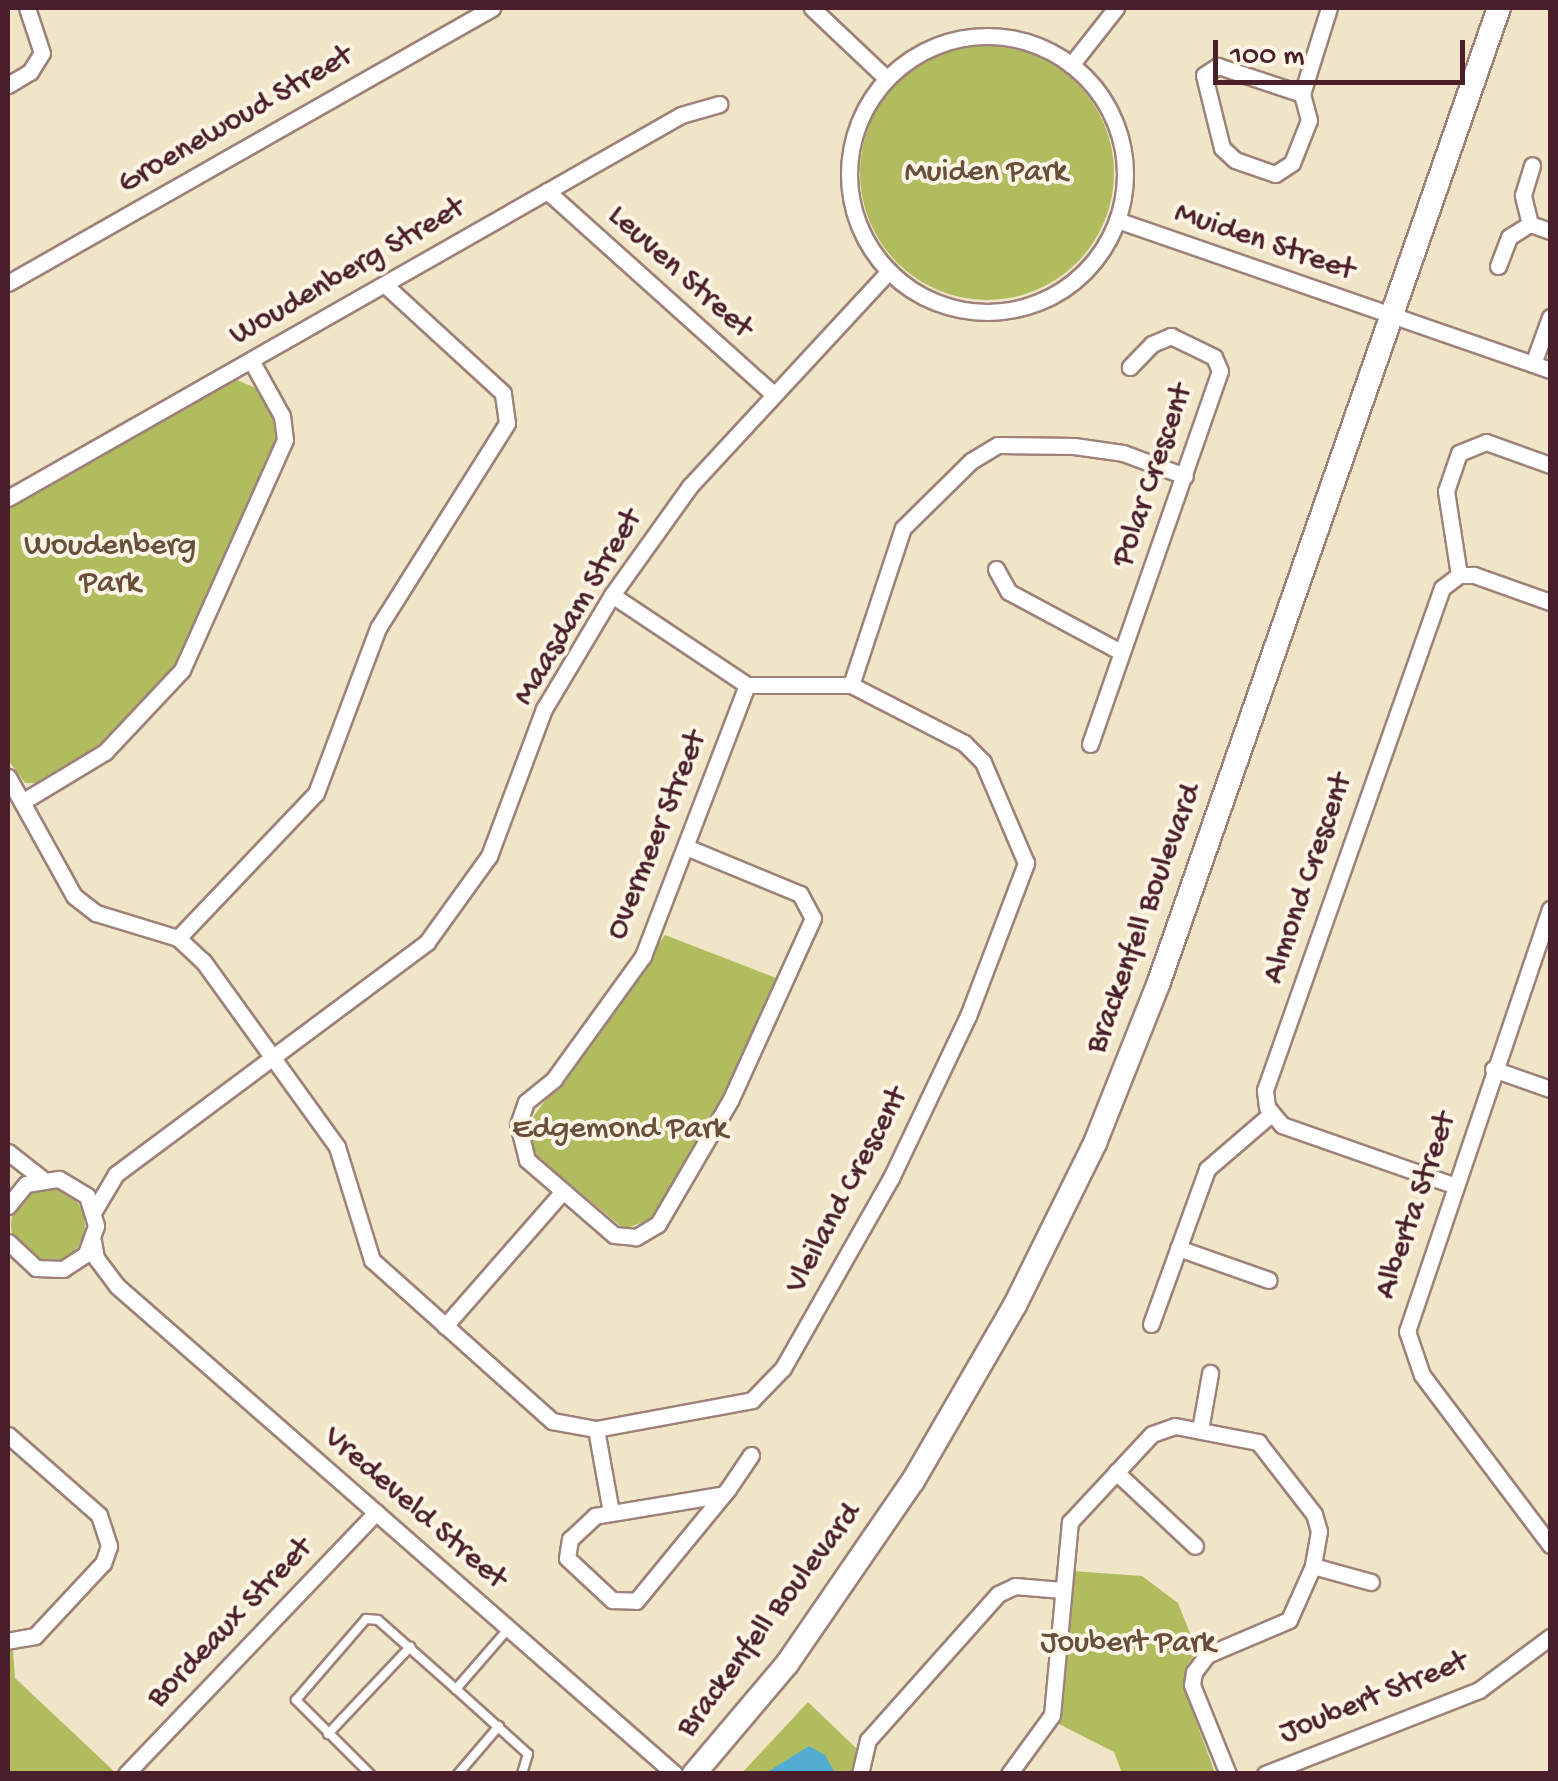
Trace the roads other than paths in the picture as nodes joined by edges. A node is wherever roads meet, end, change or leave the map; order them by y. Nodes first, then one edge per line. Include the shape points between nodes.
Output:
1 (26, 8) edge
2 (492, 8) edge
3 (812, 8) edge
4 (1116, 8) edge
5 (1329, 8) edge
6 (1499, 8) edge
7 (1071, 65) junction
8 (886, 78) junction
9 (8, 85) edge
10 (1302, 94) junction
11 (719, 104) dead end
12 (1532, 165) dead end
13 (547, 192) junction
14 (1117, 220) junction
15 (1530, 224) junction
16 (1550, 231) edge
17 (1498, 266) dead end
18 (889, 271) junction
19 (8, 283) edge
20 (384, 284) junction
21 (1393, 317) junction
22 (1550, 317) edge
23 (251, 360) junction
24 (1534, 364) junction
25 (1130, 367) dead end
26 (1550, 370) edge
27 (774, 395) junction
28 (1550, 465) edge
29 (1185, 476) junction
30 (8, 498) edge
31 (996, 569) dead end
32 (1459, 575) junction
33 (612, 595) junction
34 (1550, 602) edge
35 (1121, 652) junction
36 (747, 685) junction
37 (851, 686) junction
38 (1090, 744) dead end
39 (8, 777) edge
40 (22, 802) junction
41 (686, 847) junction
42 (1550, 909) edge
43 (178, 938) junction
44 (273, 1060) junction
45 (1494, 1069) junction
46 (1550, 1088) edge
47 (1270, 1114) junction
48 (8, 1156) edge
49 (116, 1174) junction
50 (42, 1178) junction
51 (1452, 1184) junction
52 (75, 1185) junction
53 (563, 1191) junction
54 (11, 1200) edge
55 (94, 1211) junction
56 (93, 1241) junction
57 (8, 1242) edge
58 (1178, 1248) junction
59 (16, 1264) edge
60 (75, 1264) junction
61 (1269, 1280) dead end
62 (117, 1286) junction
63 (1151, 1324) dead end
64 (446, 1326) junction
65 (1210, 1373) dead end
66 (596, 1430) junction
67 (1200, 1430) junction
68 (8, 1435) edge
69 (751, 1455) dead end
70 (1116, 1472) junction
71 (720, 1495) junction
72 (376, 1512) junction
73 (611, 1512) junction
74 (1550, 1545) edge
75 (1194, 1546) dead end
76 (1313, 1566) junction
77 (1371, 1582) dead end
78 (1062, 1590) junction
79 (509, 1628) junction
80 (1550, 1637) edge
81 (8, 1641) edge
82 (410, 1647) junction
83 (456, 1689) junction
84 (499, 1726) junction
85 (328, 1734) junction
86 (126, 1774) edge
87 (370, 1774) edge
88 (458, 1774) edge
89 (522, 1774) edge
90 (675, 1774) edge
91 (694, 1774) edge
92 (860, 1774) edge
93 (1010, 1774) edge
94 (1228, 1774) edge
95 (1265, 1774) edge

1 - 9 street via 42,53 30,72
2 - 19 street, Groenewoud Street
3 - 8 street
4 - 7 street
5 - 10 street
6 - 21 street, Brackenfell Boulevard
7 - 8 street via 1020,40 962,38 934,46
7 - 14 street via 1114,120 1124,170
8 - 18 street via 859,123 849,175 860,227
10 - 10 street via 1218,66 1203,81 1222,148 1234,160 1275,174 1292,163 1308,120
11 - 13 street, Woudenberg Street via 681,115
12 - 15 street via 1523,194
13 - 20 street, Woudenberg Street
13 - 27 street, Leuven Street
14 - 18 street via 1074,281 1018,308 955,308
14 - 21 street, Muiden Street
15 - 16 street
15 - 17 street via 1509,237
18 - 27 street, Maasdam Street
20 - 23 street, Woudenberg Street
20 - 43 street via 503,393 506,423 378,628 316,793
21 - 24 street, Muiden Street
21 - 91 street, Brackenfell Boulevard via 1159,982 1068,1200 913,1481 787,1664
22 - 24 street
23 - 30 street, Woudenberg Street
23 - 40 street via 282,416 285,440 182,670 105,752
24 - 26 street, Muiden Street
25 - 29 street, Polar Crescent via 1152,344 1171,336 1218,361
27 - 33 street, Maasdam Street via 690,486
28 - 32 street via 1486,442 1460,453 1446,491
29 - 35 street, Polar Crescent
29 - 37 street via 1123,453 1074,446 998,446 970,462 903,528
31 - 35 street via 1008,592
32 - 34 street
32 - 47 street, Almond Crescent via 1435,602 1267,1082
33 - 36 street
33 - 44 street, Maasdam Street via 544,708 478,874 410,960
35 - 38 street, Polar Crescent
36 - 37 street, Vleiland Crescent
36 - 41 street, Overmeer Street
37 - 66 street, Vleiland Crescent via 972,748 1023,852 1026,873 892,1178 768,1388 752,1400
39 - 40 street
40 - 43 street via 85,905
41 - 53 street, Overmeer Street via 643,956 521,1115 520,1148
41 - 53 street, Overmeer Street via 800,894 813,918 731,1098 658,1224 636,1237 614,1235
42 - 45 street, Alberta Street
43 - 44 street via 203,961
44 - 49 street, Maasdam Street
44 - 64 street, Vleiland Crescent via 343,1158 372,1260
45 - 46 street
45 - 51 street, Alberta Street
47 - 51 street via 1282,1125
47 - 58 street via 1212,1161
48 - 50 street
48 - 54 street
49 - 52 street, Maasdam Street
49 - 55 street, Maasdam Street
50 - 52 street
50 - 54 street
51 - 74 street, Alberta Street via 1410,1308 1410,1354
52 - 55 street
53 - 64 street
55 - 56 street
56 - 60 street
56 - 62 street, Vredeveld Street via 96,1258
57 - 59 street
58 - 61 street
58 - 63 street
59 - 60 street via 49,1271
60 - 62 street, Vredeveld Street
62 - 72 street, Vredeveld Street
64 - 66 street, Vleiland Crescent via 552,1421
65 - 67 street
66 - 73 street
67 - 70 street via 1157,1430
67 - 76 street via 1250,1438 1265,1448 1318,1522
68 - 81 street via 98,1515 109,1536 103,1563 36,1636
69 - 71 street
70 - 75 street
70 - 78 street via 1070,1522
71 - 73 street
71 - 73 street via 642,1597 629,1603 612,1600 566,1552 586,1521
72 - 79 street, Vredeveld Street
72 - 86 street, Bordeaux Street
76 - 77 street
76 - 94 street via 1290,1620 1207,1655 1194,1672 1192,1685
78 - 92 street via 1015,1586 998,1594 868,1740
78 - 93 street via 1052,1716
79 - 83 lane
79 - 90 street, Vredeveld Street
80 - 95 street, Joubert Street via 1479,1690
82 - 83 lane
82 - 85 lane
82 - 85 lane via 378,1620 366,1619 297,1694 300,1708
83 - 84 lane
84 - 88 lane
84 - 89 lane via 528,1754
85 - 87 lane

